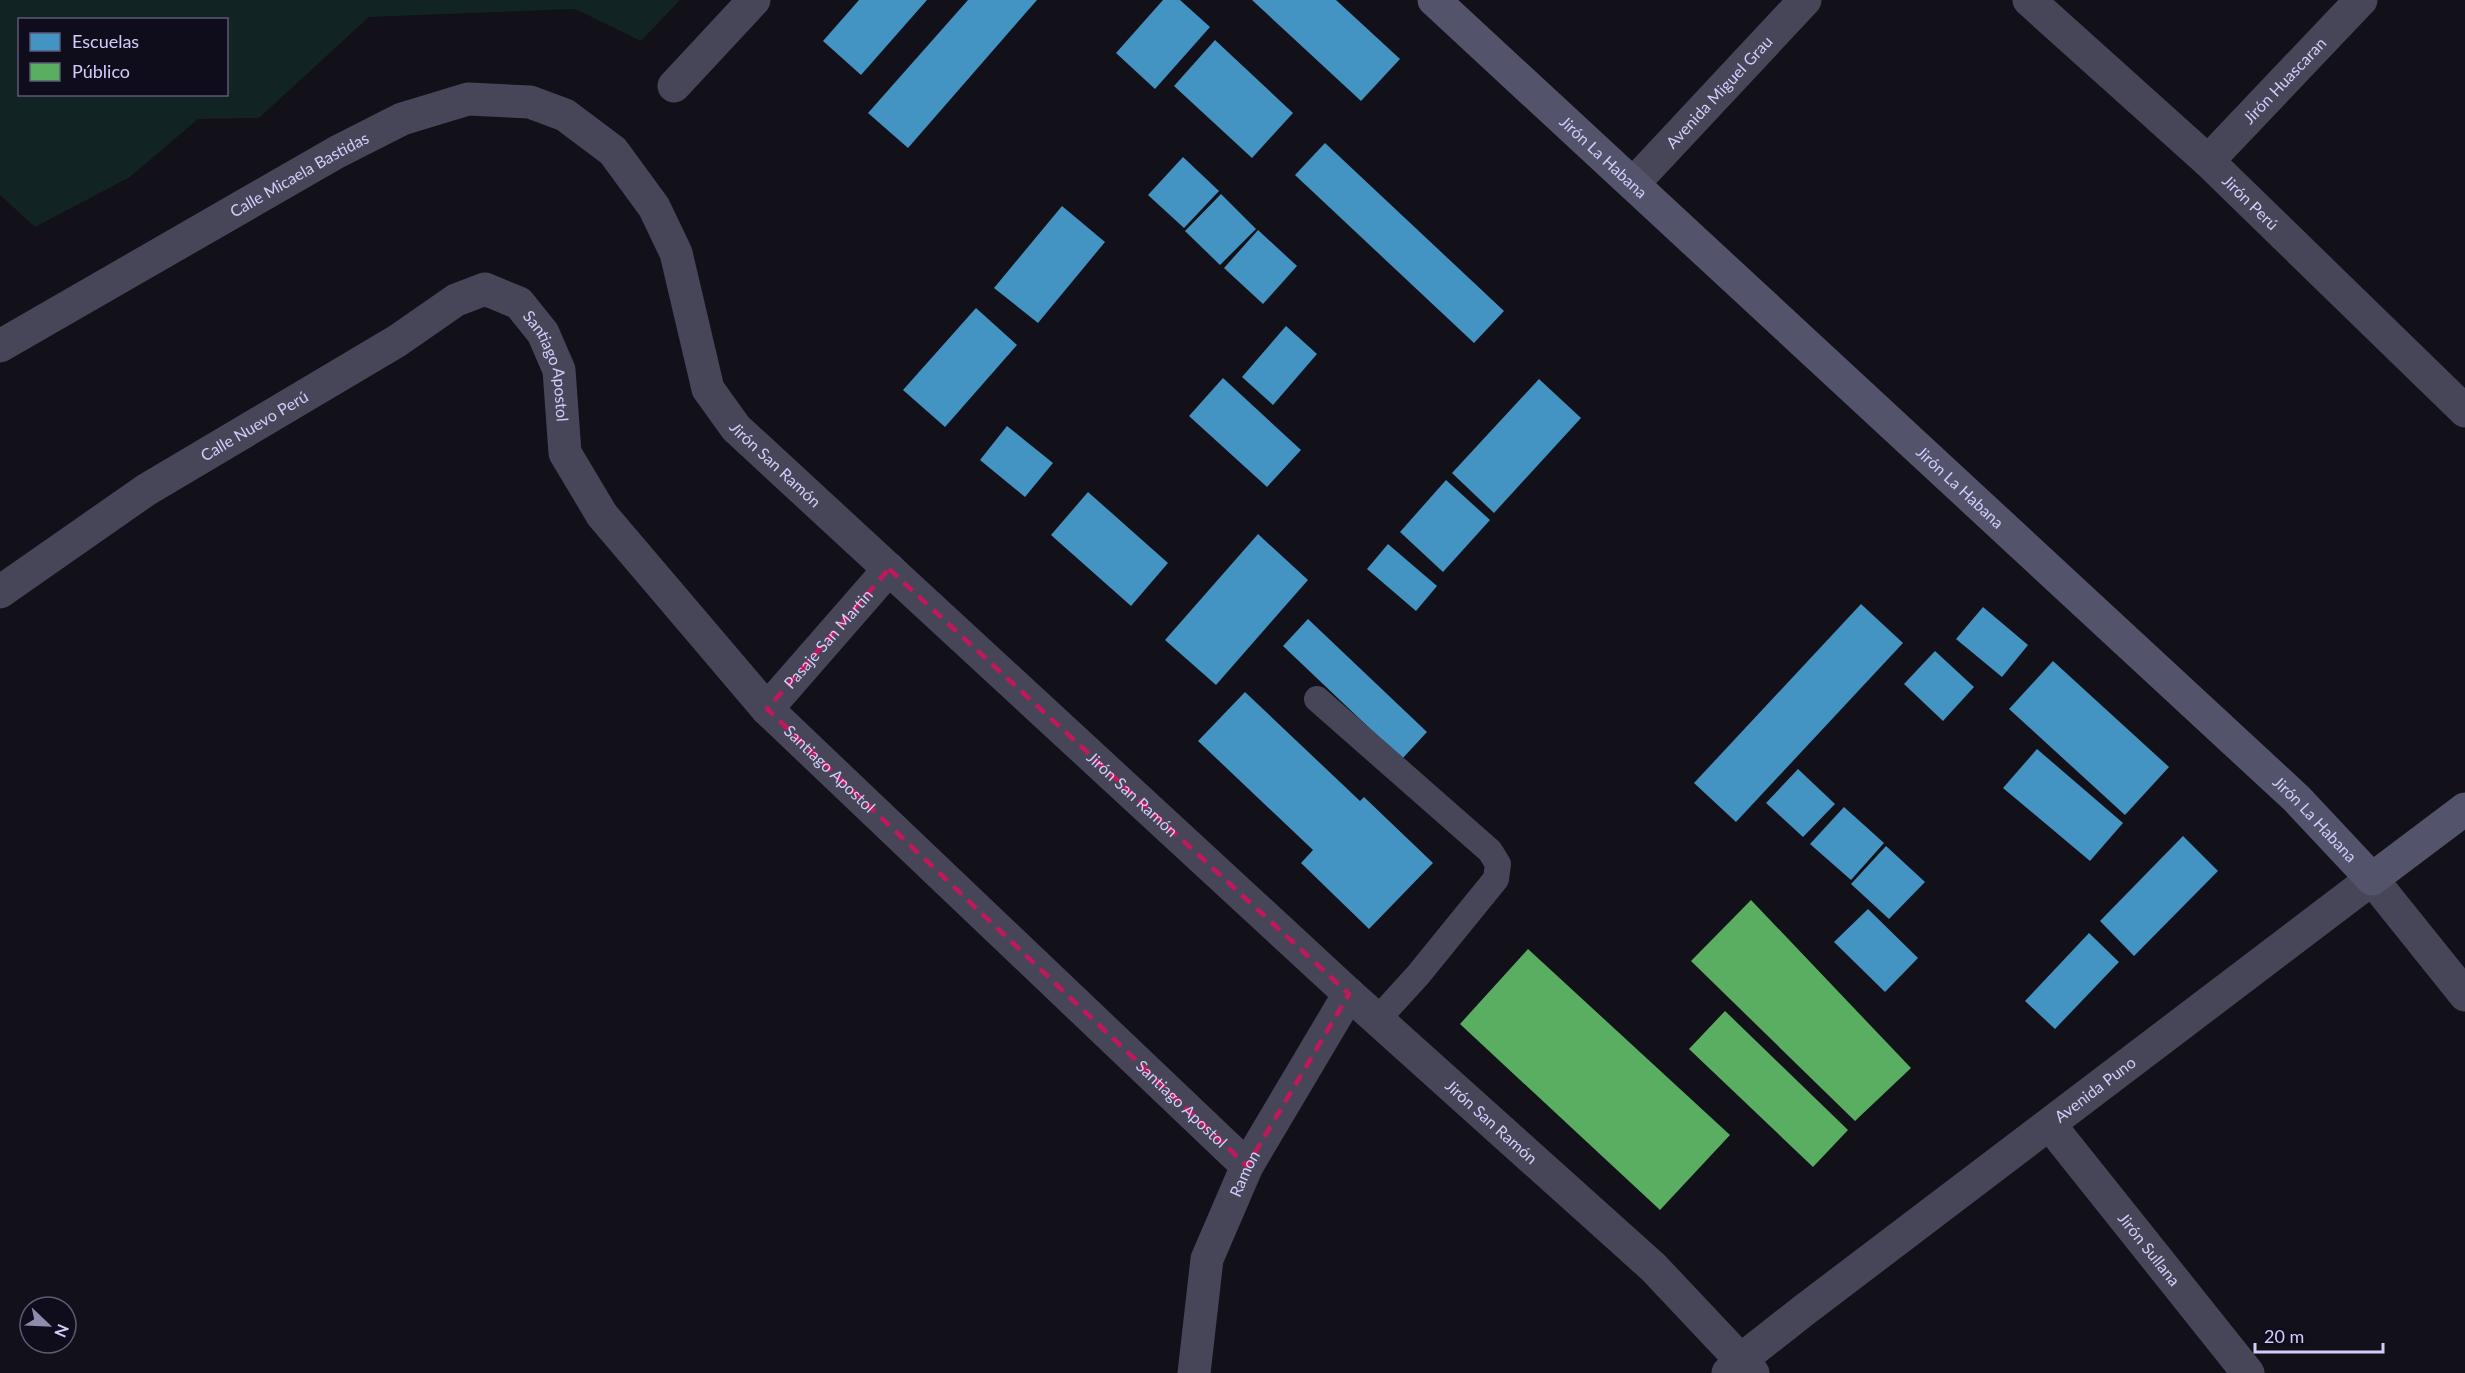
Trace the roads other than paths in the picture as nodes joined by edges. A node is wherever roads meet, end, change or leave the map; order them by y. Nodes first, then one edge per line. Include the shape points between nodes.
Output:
1 (754, 0) edge
2 (1434, 0) edge
3 (1805, 0) edge
4 (2030, 0) edge
5 (2361, 0) edge
6 (674, 86) dead end
7 (613, 151) joint
8 (2208, 161) junction
9 (1633, 184) junction
10 (519, 303) joint
11 (0, 346) edge
12 (2465, 411) edge
13 (889, 569) junction
14 (0, 592) edge
15 (1317, 699) dead end
16 (767, 709) junction
17 (2465, 809) edge
18 (2372, 879) junction
19 (1349, 994) junction
20 (2465, 995) edge
21 (1377, 1020) junction
22 (2050, 1125) junction
23 (1247, 1166) junction
24 (1741, 1368) edge
25 (1194, 1373) edge
26 (2248, 1373) edge

1 - 6 street
2 - 9 street, Jirón La Habana
3 - 9 street, Avenida Miguel Grau
4 - 8 street, Jirón Perú
5 - 8 street, Jirón Huascaran
7 - 11 street, Calle Micaela Bastidas via 565,115 530,102 468,99 439,107 402,119 337,152
7 - 13 street, Jirón San Ramón via 654,207 676,253 708,389 736,428
8 - 12 street, Jirón Perú
9 - 18 street, Jirón La Habana via 2297,798
10 - 14 street, Calle Nuevo Perú via 485,289 456,300 397,341 146,490
10 - 16 street, Santiago Apostol via 543,333 559,370 566,453 582,485 602,515
13 - 16 street, Pasaje San Martin
13 - 19 street, Jirón San Ramón
15 - 21 lane via 1490,851 1498,864 1496,879
16 - 23 street, Santiago Apostol
17 - 18 street, Avenida Puno
18 - 20 street, Jirón La Habana
18 - 22 street, Avenida Puno
19 - 21 street, Jirón San Ramón
19 - 23 street, Ramon
21 - 24 street, Jirón San Ramón via 1653,1268
22 - 24 street, Avenida Puno
22 - 26 street, Jirón Sullana
23 - 25 street, Ramon via 1207,1258

